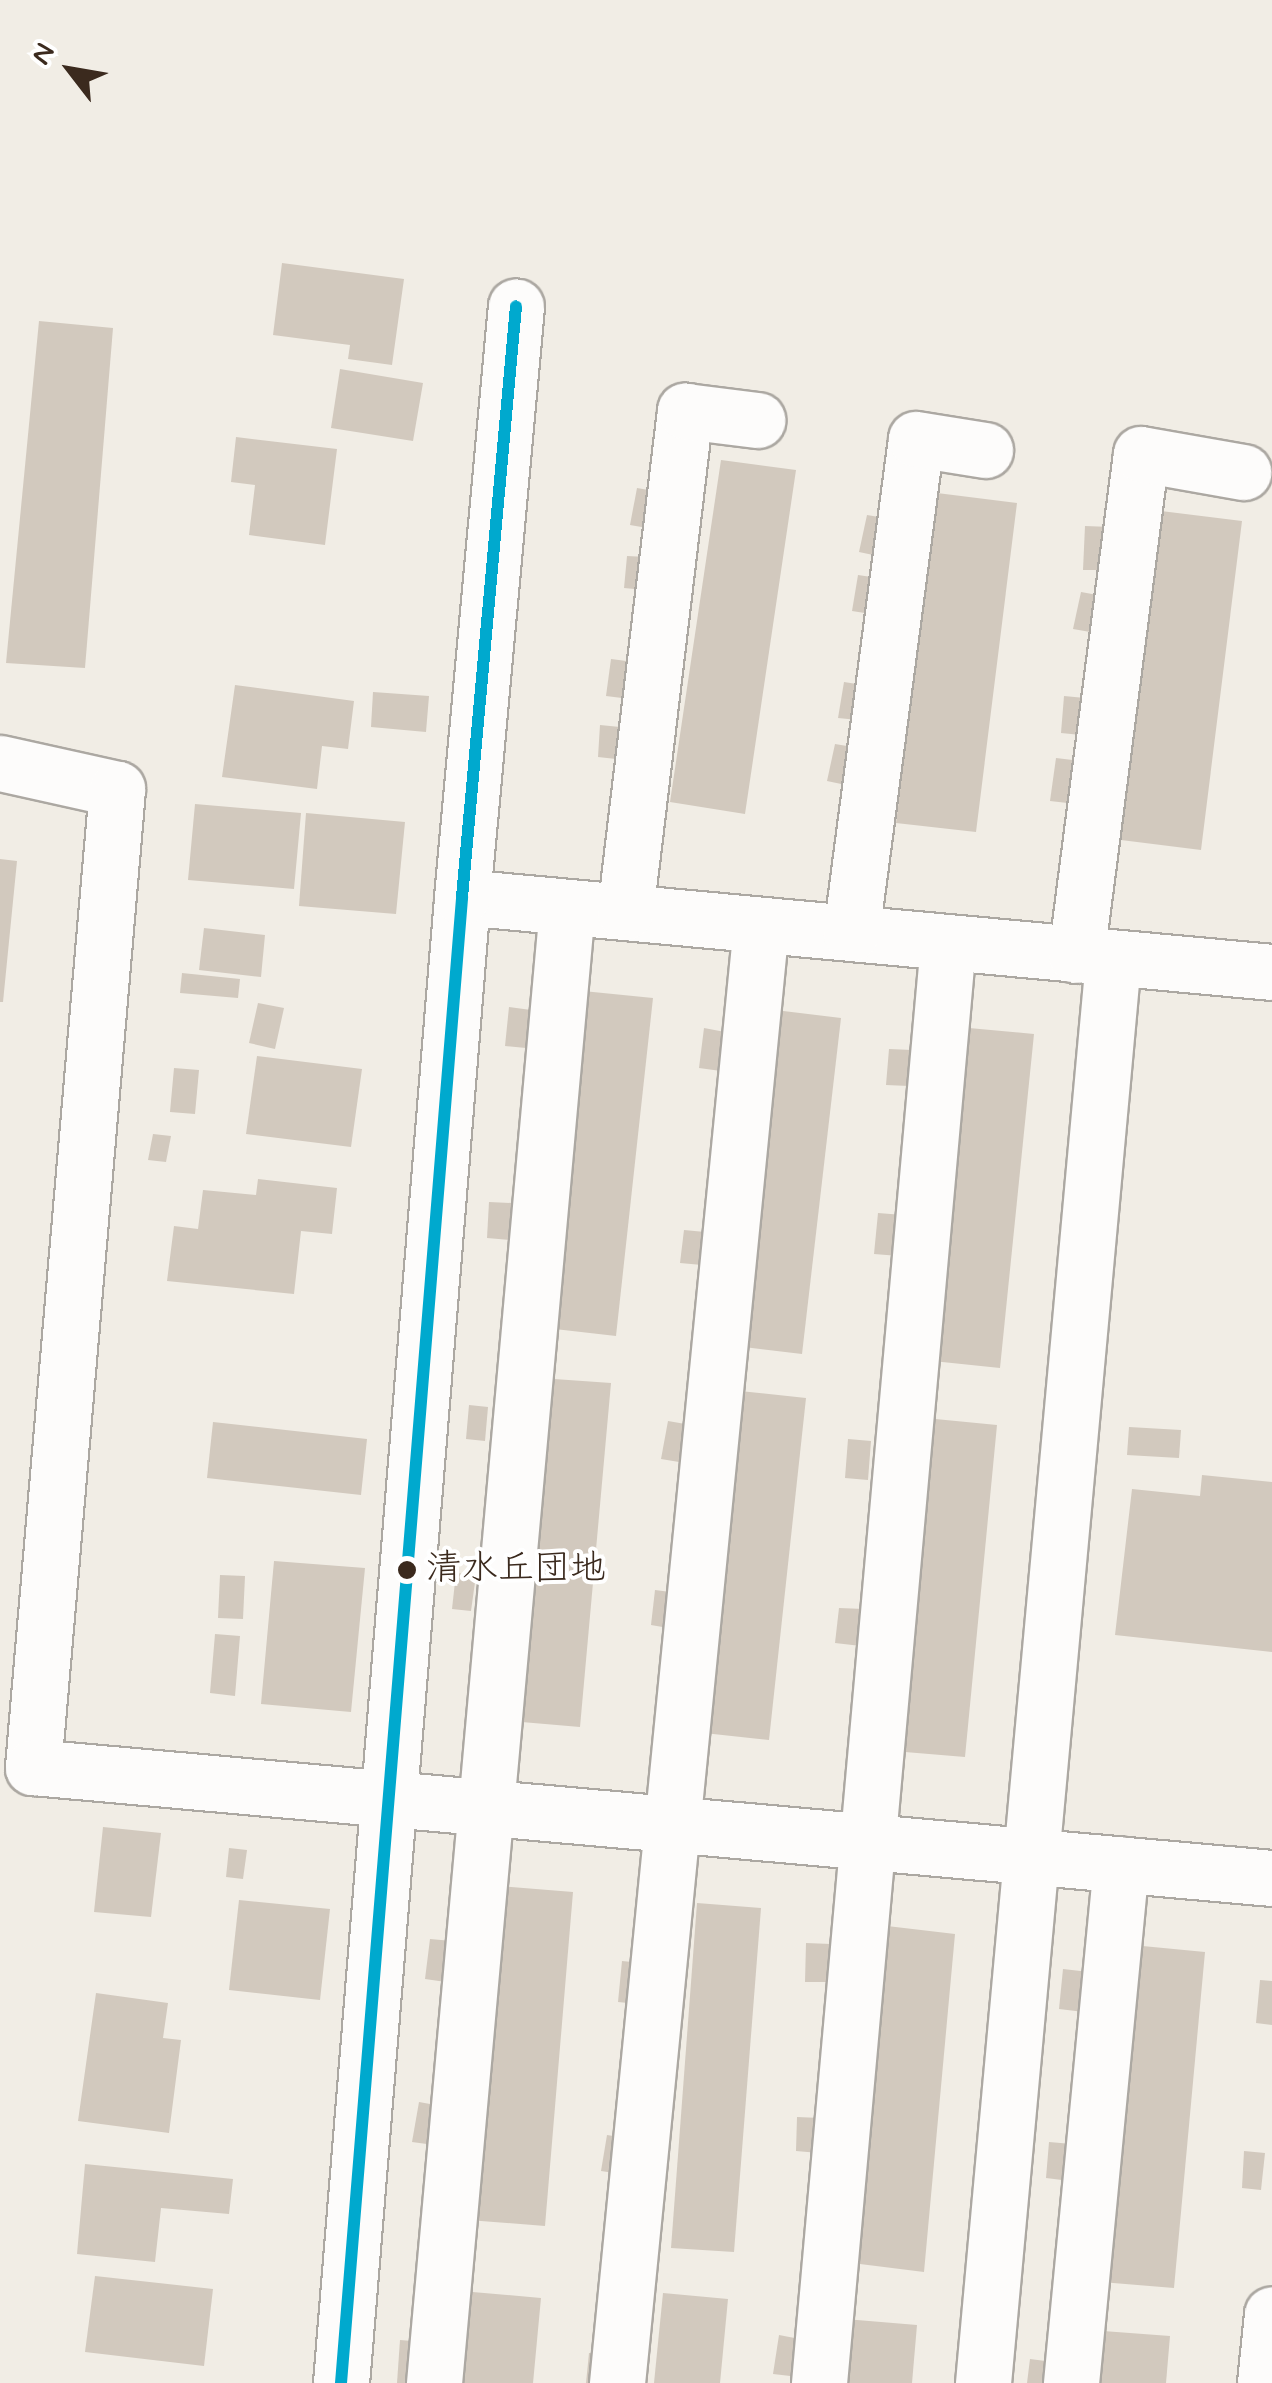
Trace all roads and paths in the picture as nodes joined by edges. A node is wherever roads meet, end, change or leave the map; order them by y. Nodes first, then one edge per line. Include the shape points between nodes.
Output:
1 (516, 306) dead end
2 (757, 420) dead end
3 (985, 450) dead end
4 (1243, 472) dead end
5 (0, 763) edge
6 (462, 896) junction
7 (567, 906) junction
8 (625, 912) junction
9 (761, 925) junction
10 (851, 933) junction
11 (948, 944) junction
12 (1094, 958) junction
13 (1272, 972) edge
14 (17, 1764) edge
15 (387, 1800) junction
16 (486, 1810) junction
17 (670, 1822) junction
18 (868, 1840) junction
19 (1032, 1855) junction
20 (1121, 1864) junction
21 (1272, 1878) edge
22 (1272, 2314) edge
23 (342, 2383) edge
24 (434, 2383) edge
25 (617, 2383) edge
26 (819, 2383) edge
27 (983, 2383) edge
28 (1071, 2383) edge
29 (1265, 2383) edge

1 - 6 street
2 - 8 street via 686,410
3 - 10 street via 916,440
4 - 12 street via 1140,454
5 - 14 street via 117,788
6 - 7 street
6 - 15 street
7 - 8 street
7 - 16 street
8 - 9 street
9 - 10 street
9 - 17 street
10 - 11 street
11 - 12 street
11 - 18 street
12 - 13 street
12 - 19 street
14 - 15 street
15 - 16 street
15 - 23 street
16 - 17 street
16 - 24 street
17 - 18 street
17 - 25 street
18 - 19 street
18 - 26 street
19 - 20 street
19 - 27 street
20 - 21 street
20 - 28 street
22 - 29 street

